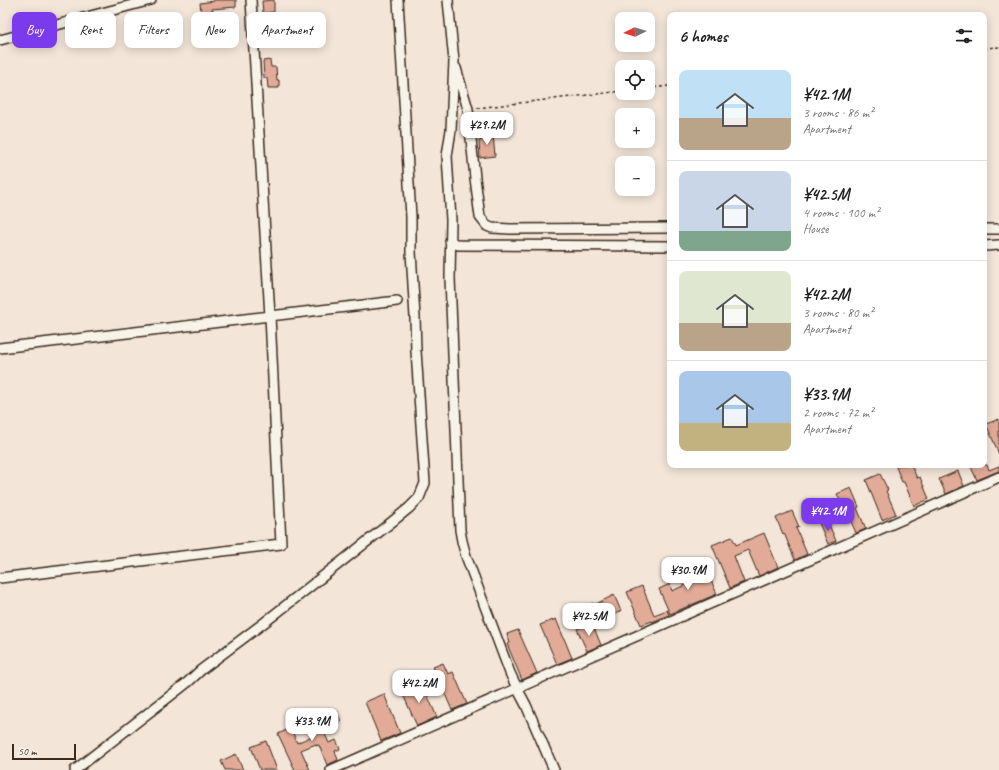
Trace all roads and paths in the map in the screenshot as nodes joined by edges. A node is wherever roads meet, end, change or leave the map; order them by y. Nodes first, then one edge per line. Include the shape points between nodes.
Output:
1 (151, 0) edge
2 (251, 0) edge
3 (398, 0) edge
4 (448, 0) edge
5 (0, 40) edge
6 (999, 46) edge
7 (987, 48) edge
8 (454, 61) junction
9 (667, 86) edge
10 (655, 87) edge
11 (615, 92) edge
12 (468, 109) junction
13 (667, 228) edge
14 (987, 229) edge
15 (999, 229) edge
16 (450, 241) junction
17 (999, 245) edge
18 (667, 246) edge
19 (987, 246) edge
20 (397, 300) dead end
21 (270, 316) junction
22 (0, 348) edge
23 (999, 477) edge
24 (0, 578) edge
25 (517, 688) junction
26 (75, 770) edge
27 (331, 770) edge
28 (554, 770) edge

1 - 5 street
2 - 21 street
3 - 26 street via 425,483 420,498
4 - 8 street
6 - 7 path
8 - 12 street
8 - 16 street via 451,130 447,156
9 - 10 path
11 - 12 path
12 - 13 street via 480,217 487,226 510,229
14 - 15 street
16 - 18 street via 458,245
16 - 25 street via 460,530 466,556
17 - 19 street
20 - 21 street
21 - 22 street
21 - 24 street via 281,544
23 - 25 street
25 - 27 street
25 - 28 street

